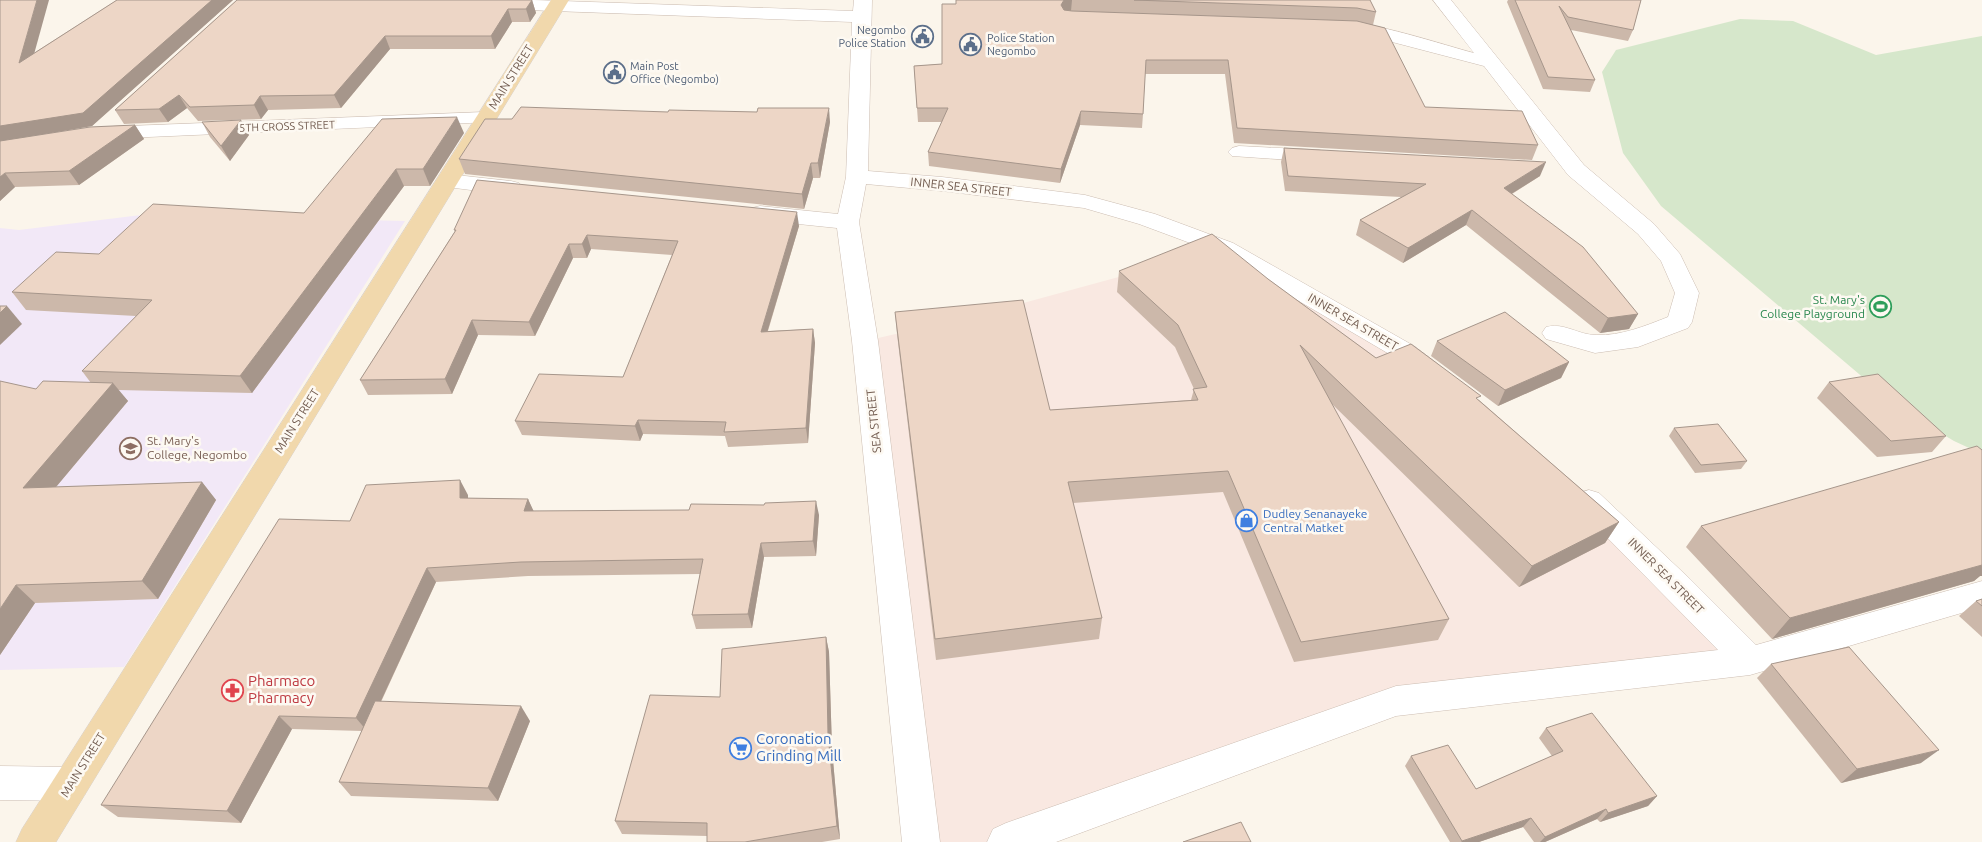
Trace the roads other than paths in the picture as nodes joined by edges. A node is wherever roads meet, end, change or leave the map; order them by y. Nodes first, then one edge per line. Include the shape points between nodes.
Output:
1 (1442, 0) edge
2 (558, 3) edge
3 (478, 4) edge
4 (867, 5) edge
5 (1334, 28) edge
6 (1490, 62) junction
7 (121, 113) edge
8 (485, 118) junction
9 (1239, 152) dead end
10 (1338, 157) edge
11 (1546, 168) dead end
12 (1576, 170) junction
13 (857, 177) junction
14 (447, 181) junction
15 (535, 190) edge
16 (741, 211) edge
17 (848, 222) junction
18 (1556, 333) dead end
19 (1452, 388) edge
20 (1575, 488) edge
21 (1982, 594) edge
22 (1750, 662) junction
23 (0, 782) edge
24 (71, 784) junction
25 (34, 842) edge
26 (921, 842) edge
27 (1006, 842) edge

1 - 6 street
2 - 3 street
2 - 4 street
2 - 8 main road, MAIN STREET
4 - 13 street, SEA STREET
5 - 6 street via 1376,32
6 - 12 street
7 - 8 street, 5TH CROSS STREET via 90,135
8 - 14 main road, MAIN STREET
9 - 10 street
11 - 12 street
12 - 18 street via 1646,230 1672,259 1688,293 1678,322 1638,338 1595,344
13 - 17 street, SEA STREET
13 - 19 street, INNER SEA STREET via 1086,202 1147,219 1225,248 1405,352
14 - 15 street
14 - 24 main road, MAIN STREET
16 - 17 street
17 - 26 street, SEA STREET via 865,341
20 - 22 street, INNER SEA STREET via 1680,588
21 - 22 street
22 - 27 street via 1396,701
23 - 24 street
24 - 25 main road, MAIN STREET

